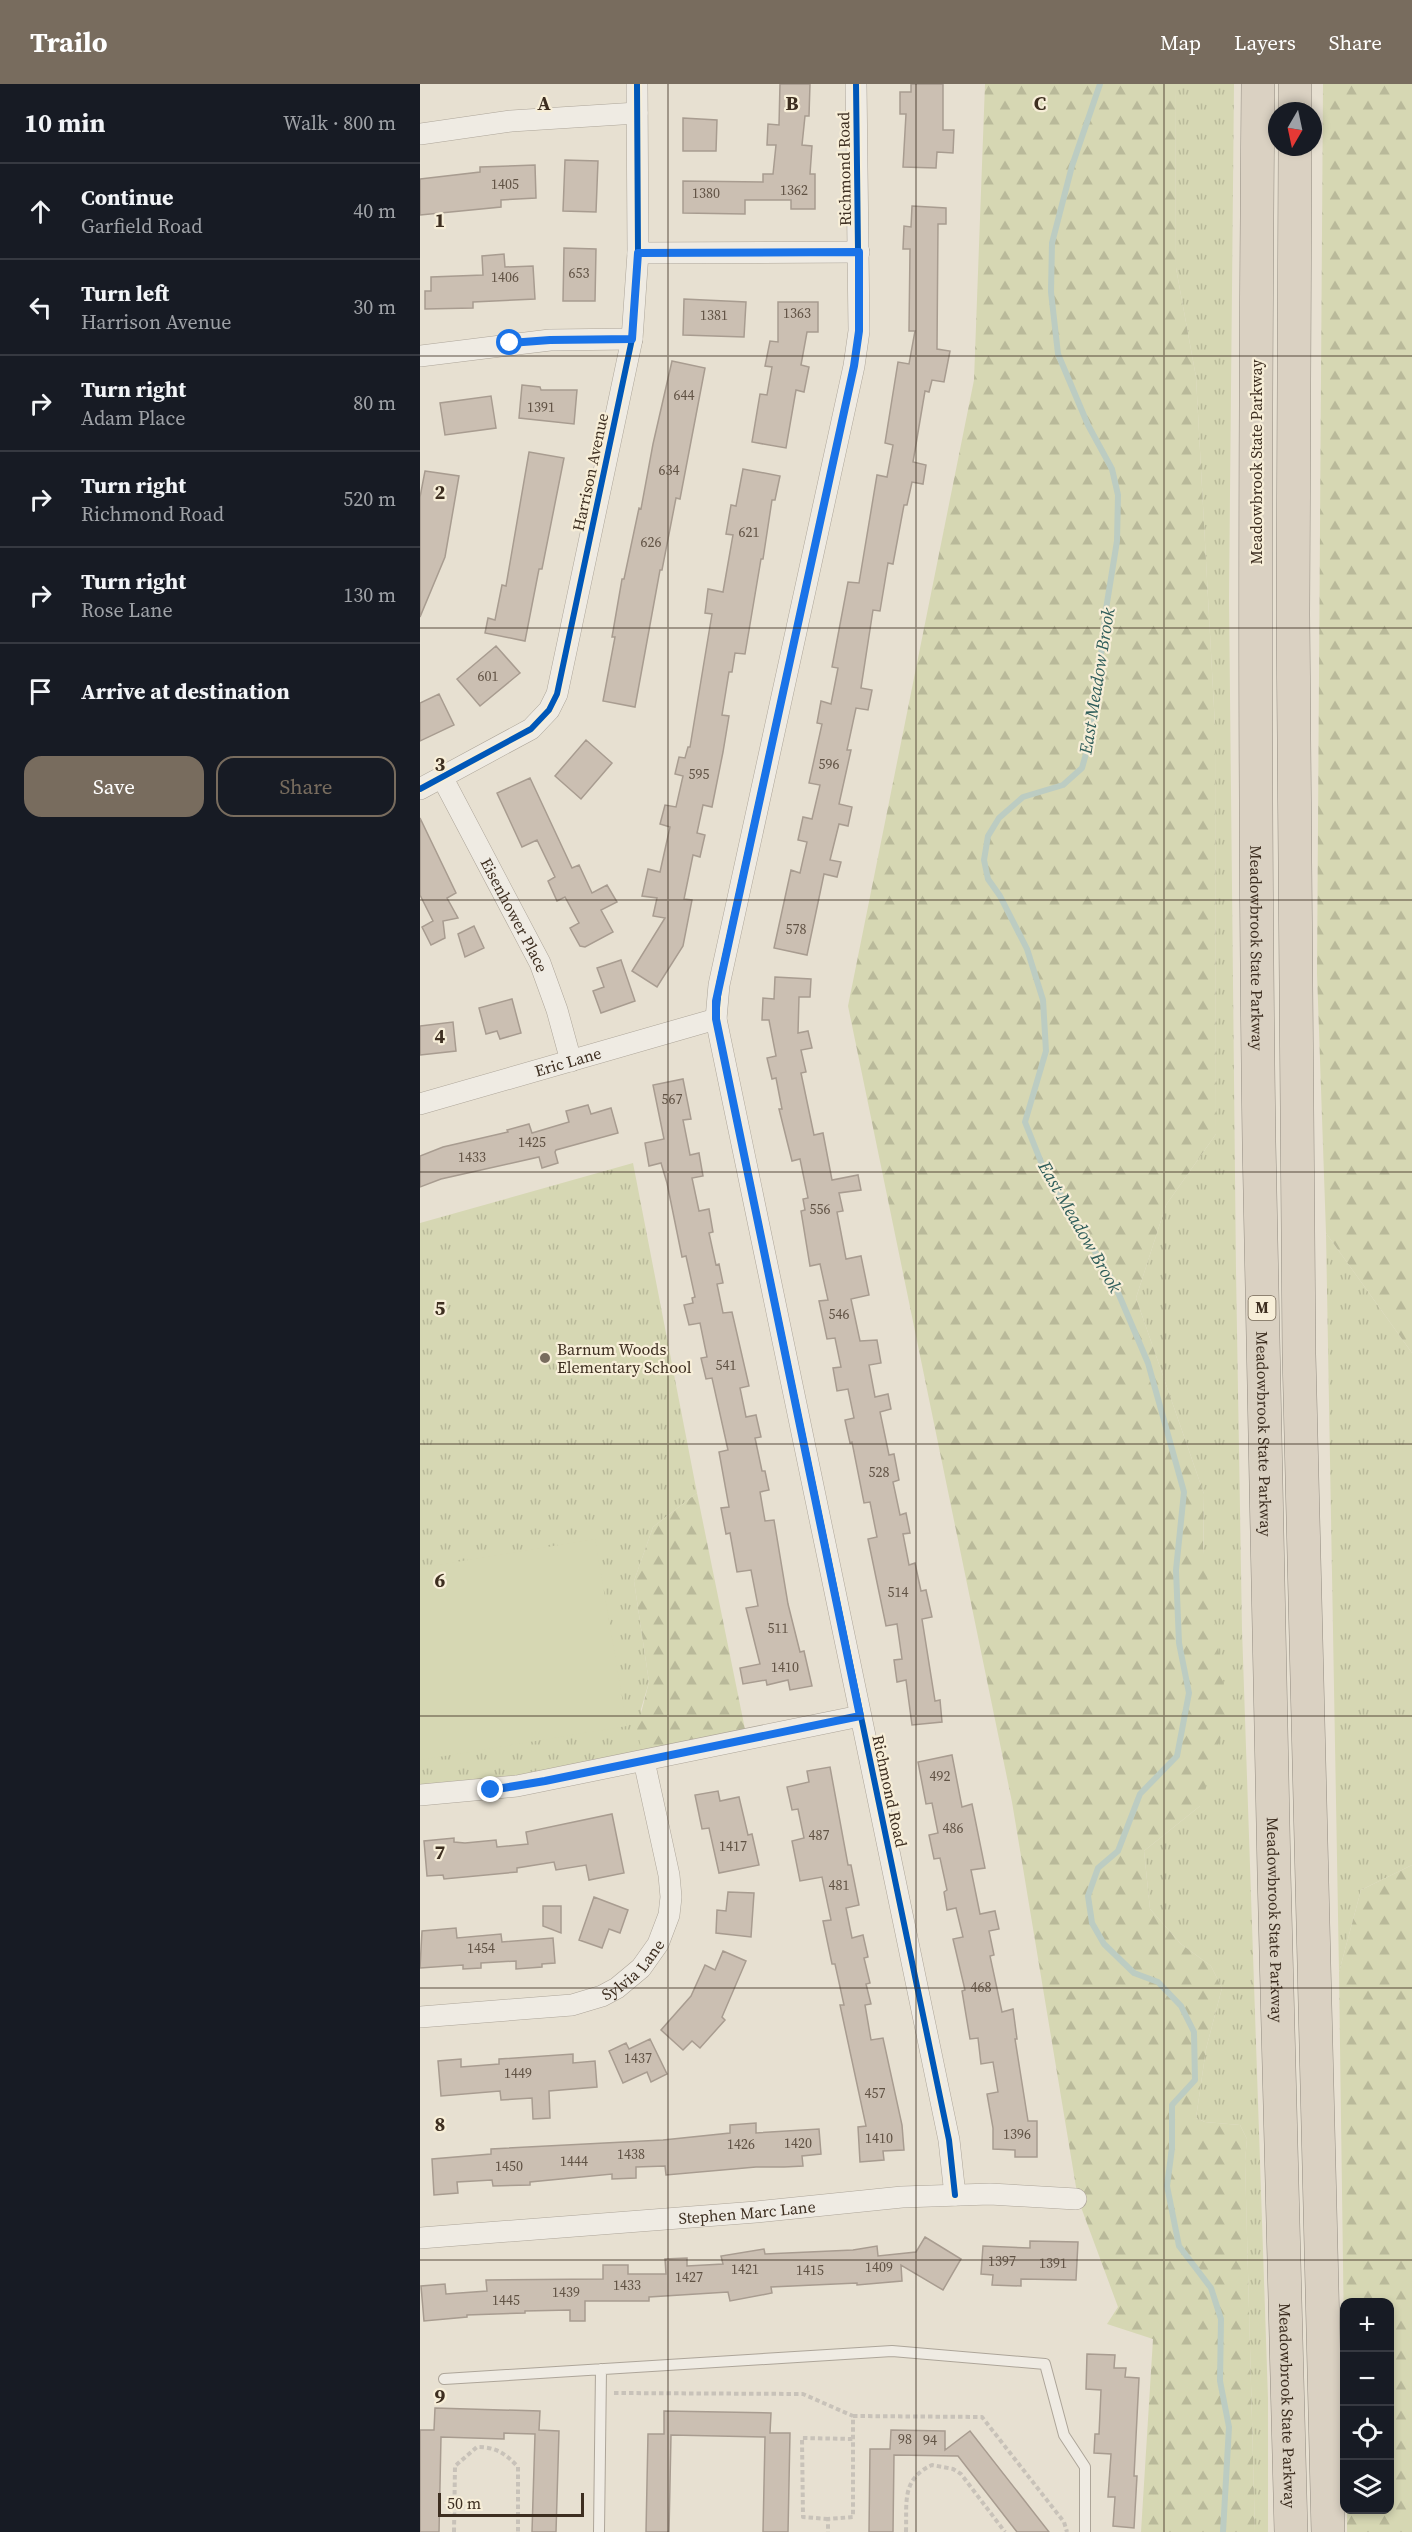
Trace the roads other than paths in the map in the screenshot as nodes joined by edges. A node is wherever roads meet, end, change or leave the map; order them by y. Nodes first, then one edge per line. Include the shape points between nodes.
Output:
1 (637, 84) edge
2 (856, 84) edge
3 (1258, 84) edge
4 (1295, 84) edge
5 (1295, 102) edge
6 (637, 113) junction
7 (420, 134) edge
8 (1294, 156) edge
9 (859, 252) junction
10 (638, 253) junction
11 (632, 339) junction
12 (420, 356) edge
13 (442, 777) junction
14 (420, 789) edge
15 (716, 1019) junction
16 (571, 1061) junction
17 (420, 1104) edge
18 (860, 1716) junction
19 (644, 1761) junction
20 (420, 1795) edge
21 (420, 2017) edge
22 (955, 2195) junction
23 (1076, 2199) dead end
24 (420, 2238) edge
25 (601, 2369) junction
26 (444, 2379) dead end
27 (599, 2532) edge
28 (1085, 2532) edge
29 (1291, 2532) edge
30 (1328, 2532) edge

1 - 6 street, Harrison Avenue
2 - 9 street, Richmond Road
3 - 29 highway, Meadowbrook State Parkway / M via 1259,1134
4 - 5 highway
6 - 7 street via 511,121
6 - 10 street, Harrison Avenue
8 - 30 highway, M via 1299,1354
9 - 10 street
9 - 15 street, Richmond Road via 859,331 854,366 718,985
10 - 11 street, Harrison Avenue
11 - 12 street via 550,340
11 - 13 street, Harrison Avenue via 557,694 549,710 531,729
13 - 14 street, Harrison Avenue
13 - 16 street, Eisenhower Place via 540,963
15 - 16 street, Eric Lane
15 - 18 street, Richmond Road
16 - 17 street, Eric Lane
18 - 19 street
18 - 22 street, Richmond Road via 949,2140
19 - 20 street via 517,1786
19 - 21 street, Sylvia Lane via 671,1897 658,1944 641,1968 617,1988 572,2005
22 - 23 street, Stephen Marc Lane
22 - 24 street, Stephen Marc Lane
25 - 26 lane
25 - 27 lane
25 - 28 lane via 892,2351 1045,2364 1064,2435 1085,2467

